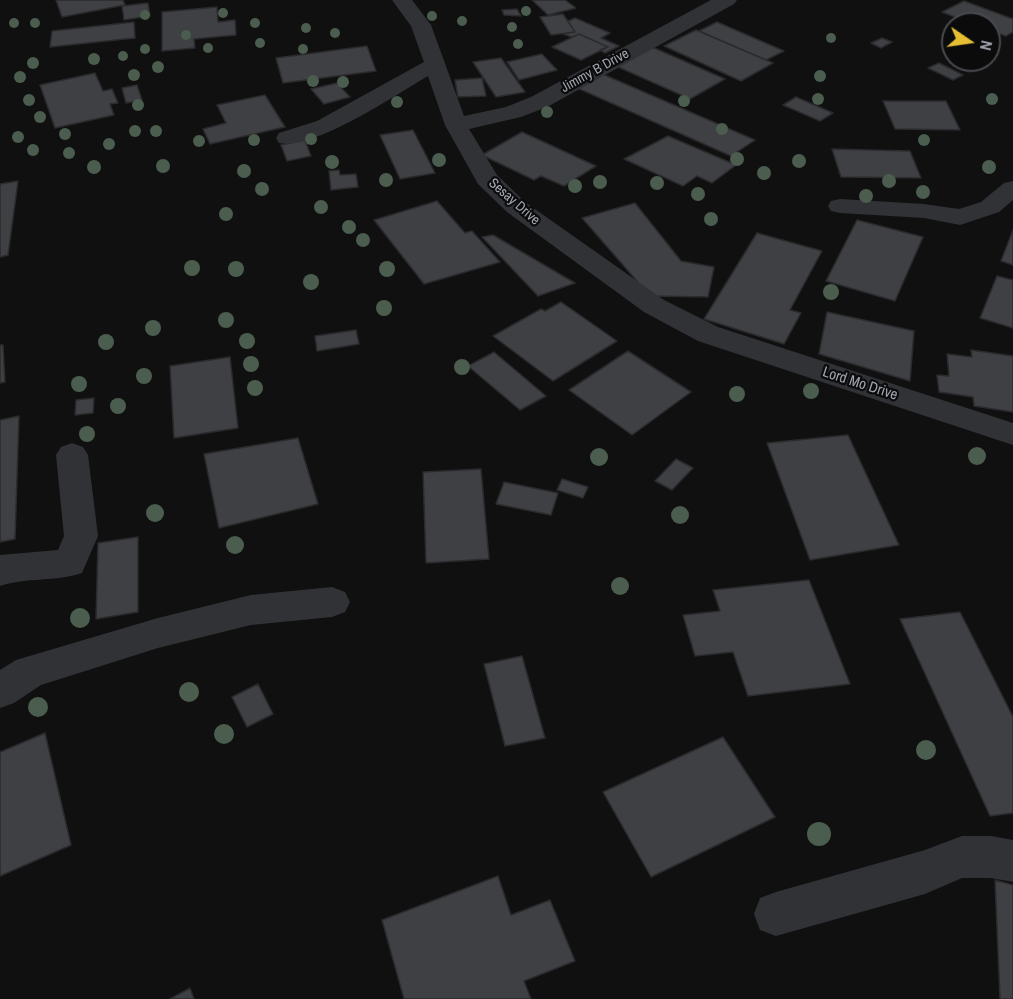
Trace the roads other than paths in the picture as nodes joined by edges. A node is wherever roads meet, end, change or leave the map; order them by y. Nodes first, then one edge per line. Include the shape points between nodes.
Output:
1 (402, 0) edge
2 (727, 0) edge
3 (435, 64) junction
4 (456, 125) junction
5 (287, 138) dead end
6 (1013, 188) edge
7 (840, 206) dead end
8 (708, 334) joint
9 (1013, 434) edge
10 (72, 454) dead end
11 (0, 572) edge
12 (332, 602) dead end
13 (0, 691) edge
14 (1013, 861) edge
15 (776, 914) dead end

1 - 3 street, Sesay Drive via 421,25
2 - 4 street, Jimmy B Drive via 539,102
3 - 4 street, Sesay Drive
3 - 5 street via 325,126
4 - 8 street, Sesay Drive via 487,179 516,207 654,306
6 - 7 street via 990,207 960,217
8 - 9 street, Lord Mo Drive
10 - 11 street via 81,536 70,563 4,568
12 - 13 street via 251,610 158,633 29,672
14 - 15 street via 962,857 925,872

